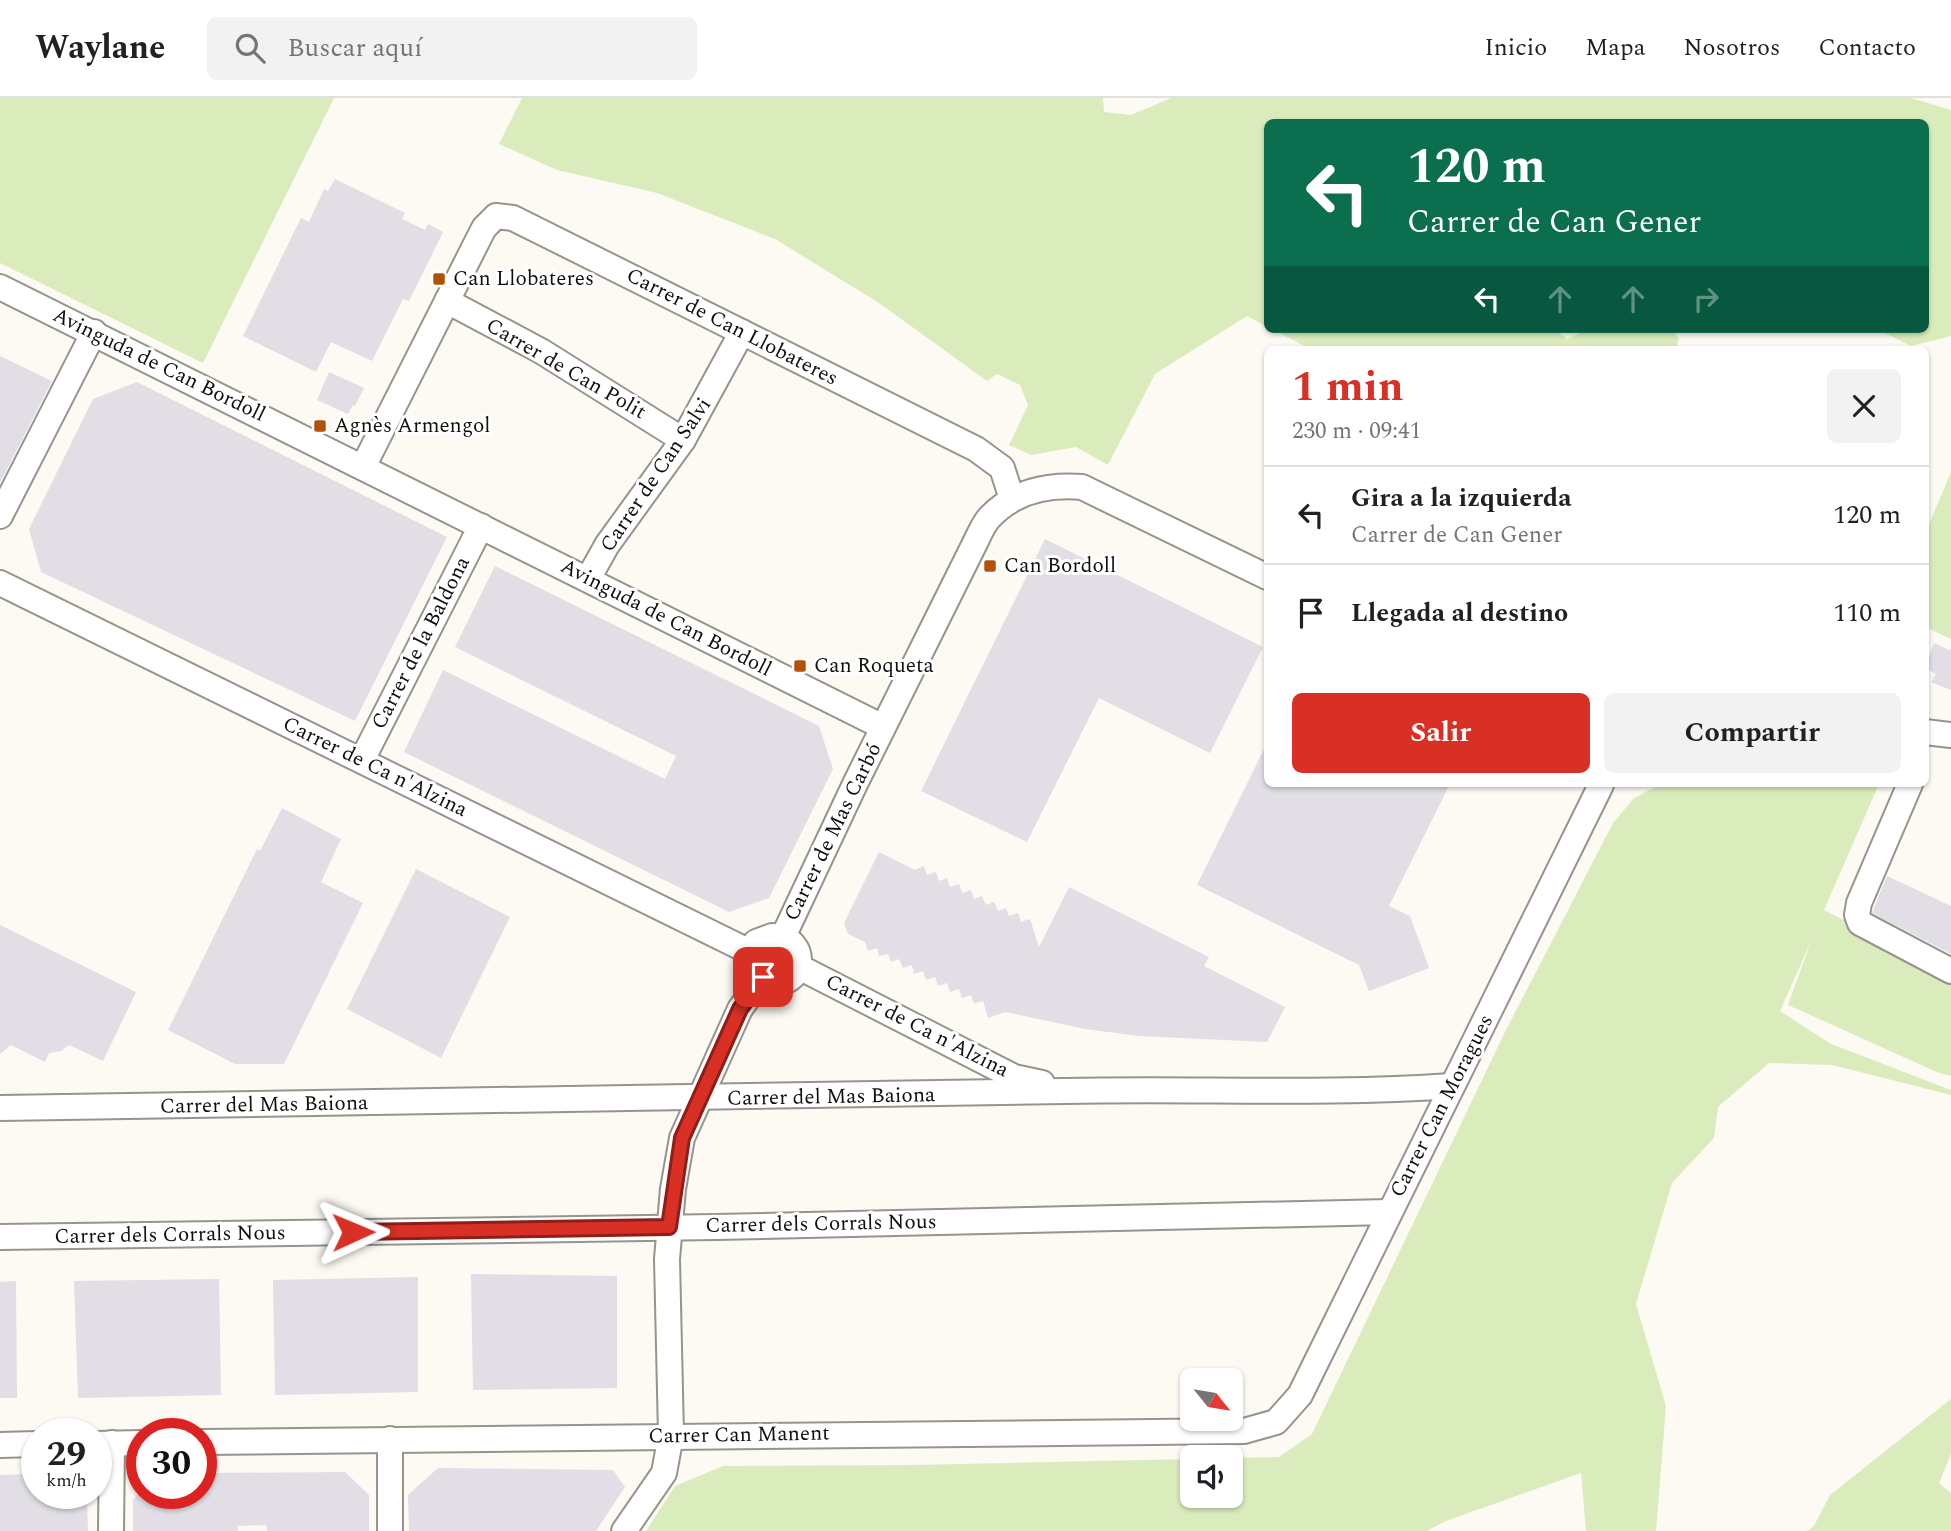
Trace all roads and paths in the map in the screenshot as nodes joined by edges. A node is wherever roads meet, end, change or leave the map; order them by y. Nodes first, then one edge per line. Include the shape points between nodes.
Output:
1 (0, 287) edge
2 (447, 301) junction
3 (94, 332) junction
4 (742, 332) junction
5 (683, 440) junction
6 (363, 467) junction
7 (1012, 499) junction
8 (0, 516) edge
9 (481, 526) junction
10 (1264, 576) edge
11 (588, 579) junction
12 (0, 583) edge
13 (883, 727) junction
14 (1929, 732) edge
15 (1951, 735) edge
16 (362, 760) junction
17 (1599, 787) edge
18 (1909, 787) edge
19 (783, 937) junction
20 (750, 952) junction
21 (799, 967) junction
22 (1951, 971) edge
23 (763, 977) junction
24 (1451, 1086) junction
25 (1077, 1091) junction
26 (698, 1100) junction
27 (0, 1108) edge
28 (1389, 1212) junction
29 (669, 1227) junction
30 (0, 1237) edge
31 (1276, 1422) joint
32 (671, 1435) junction
33 (390, 1439) junction
34 (217, 1442) edge
35 (21, 1444) edge
36 (0, 1445) edge
37 (109, 1509) edge
38 (111, 1531) edge
39 (390, 1531) edge
40 (624, 1531) edge

1 - 3 street, Avinguda de Can Bordoll
2 - 4 street, Carrer de Can Llobateres via 484,228 496,216 513,218
2 - 5 street, Carrer de Can Polit via 541,351
2 - 6 street, Carrer de Can Llobateres
3 - 6 street, Avinguda de Can Bordoll
3 - 8 street
4 - 5 street, Carrer de Can Salvi
4 - 7 street, Carrer de Can Llobateres via 976,449 1002,468
5 - 11 street, Carrer de Can Salvi
6 - 9 street, Avinguda de Can Bordoll
7 - 10 street via 1035,489 1082,486
7 - 13 street via 987,520
9 - 11 street, Avinguda de Can Bordoll
9 - 16 street, Carrer de la Baldona
11 - 13 street, Avinguda de Can Bordoll
12 - 16 street, Carrer de Ca n'Alzina
13 - 19 street, Carrer de Mas Carbó
14 - 15 street
16 - 20 street, Carrer de Ca n'Alzina
17 - 24 street, Carrer Can Moragues
18 - 22 street via 1857,915 1860,923 1875,933
19 - 20 street via 760,938
19 - 21 street via 799,954
20 - 23 street via 751,964
21 - 23 street via 786,980
21 - 25 street, Carrer de Ca n'Alzina via 1014,1077
23 - 26 street via 740,1009
24 - 25 street, Carrer del Mas Baiona
24 - 28 street, Carrer Can Moragues
25 - 26 street, Carrer del Mas Baiona
26 - 27 street, Carrer del Mas Baiona
26 - 29 street via 682,1138
28 - 29 street, Carrer dels Corrals Nous
28 - 31 street, Carrer Can Moragues via 1300,1395
29 - 30 street, Carrer dels Corrals Nous
29 - 32 street
31 - 32 street, Carrer Can Manent via 1244,1431
32 - 33 street, Carrer Can Manent
32 - 40 street via 664,1473
33 - 34 street, Carrer Can Manent
33 - 39 street
35 - 36 street
37 - 38 street

